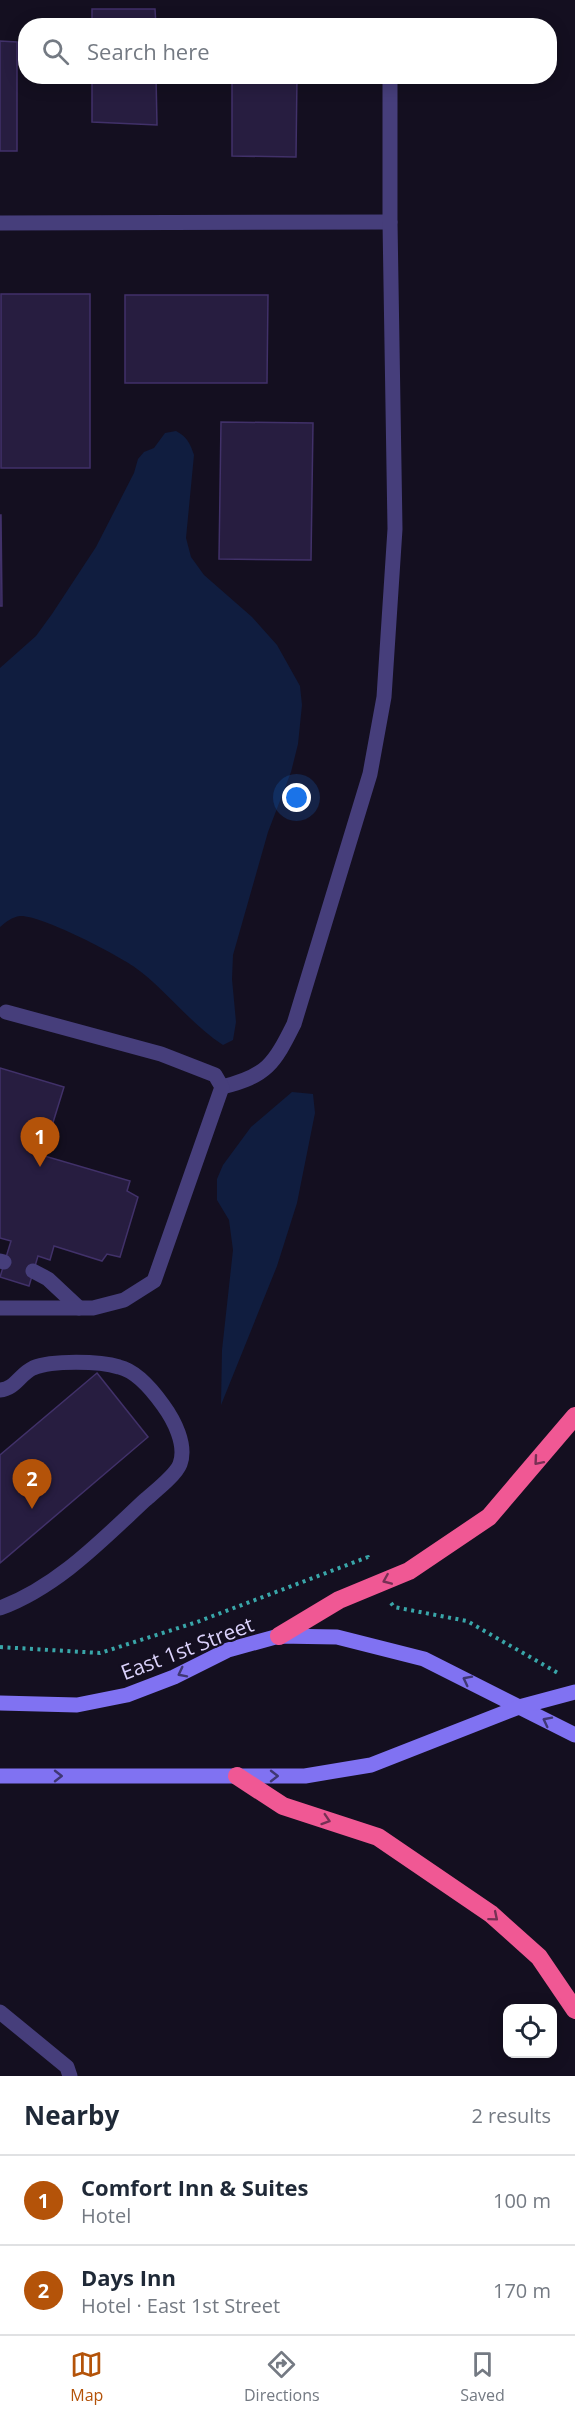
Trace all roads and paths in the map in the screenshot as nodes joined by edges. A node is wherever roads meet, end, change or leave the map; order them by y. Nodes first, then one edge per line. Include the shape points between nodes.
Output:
1 (390, 84) edge
2 (390, 222) junction
3 (0, 223) edge
4 (6, 1012) dead end
5 (222, 1087) junction
6 (33, 1271) dead end
7 (0, 1308) edge
8 (79, 1308) junction
9 (0, 1390) edge
10 (575, 1416) edge
11 (0, 1608) edge
12 (279, 1636) junction
13 (575, 1692) edge
14 (0, 1703) edge
15 (519, 1707) junction
16 (575, 1735) edge
17 (0, 1776) edge
18 (237, 1776) junction
19 (575, 2010) edge
20 (0, 2012) edge
21 (64, 2073) edge

1 - 2 lane
2 - 3 lane
2 - 5 lane via 395,529 384,697 370,774 294,1024 279,1054 262,1072 244,1082
4 - 5 lane via 161,1054 215,1075
5 - 8 lane via 154,1281 124,1300
6 - 8 lane via 48,1279
7 - 8 lane
9 - 11 lane via 8,1389 33,1368 59,1363 121,1367 156,1395 173,1418 181,1446 180,1465 82,1559 25,1599
10 -> 12 highway via 489,1517 408,1571 339,1600
12 -> 14 main road, East 1st Street via 228,1650 127,1695 77,1705
15 -> 12 main road, East 1st Street via 424,1659 337,1637
13 - 15 main road
16 -> 15 main road, East 1st Street
18 -> 15 main road via 305,1776 371,1765
17 -> 18 main road
18 -> 19 highway via 284,1806 378,1837 482,1907 539,1957
20 - 21 lane

